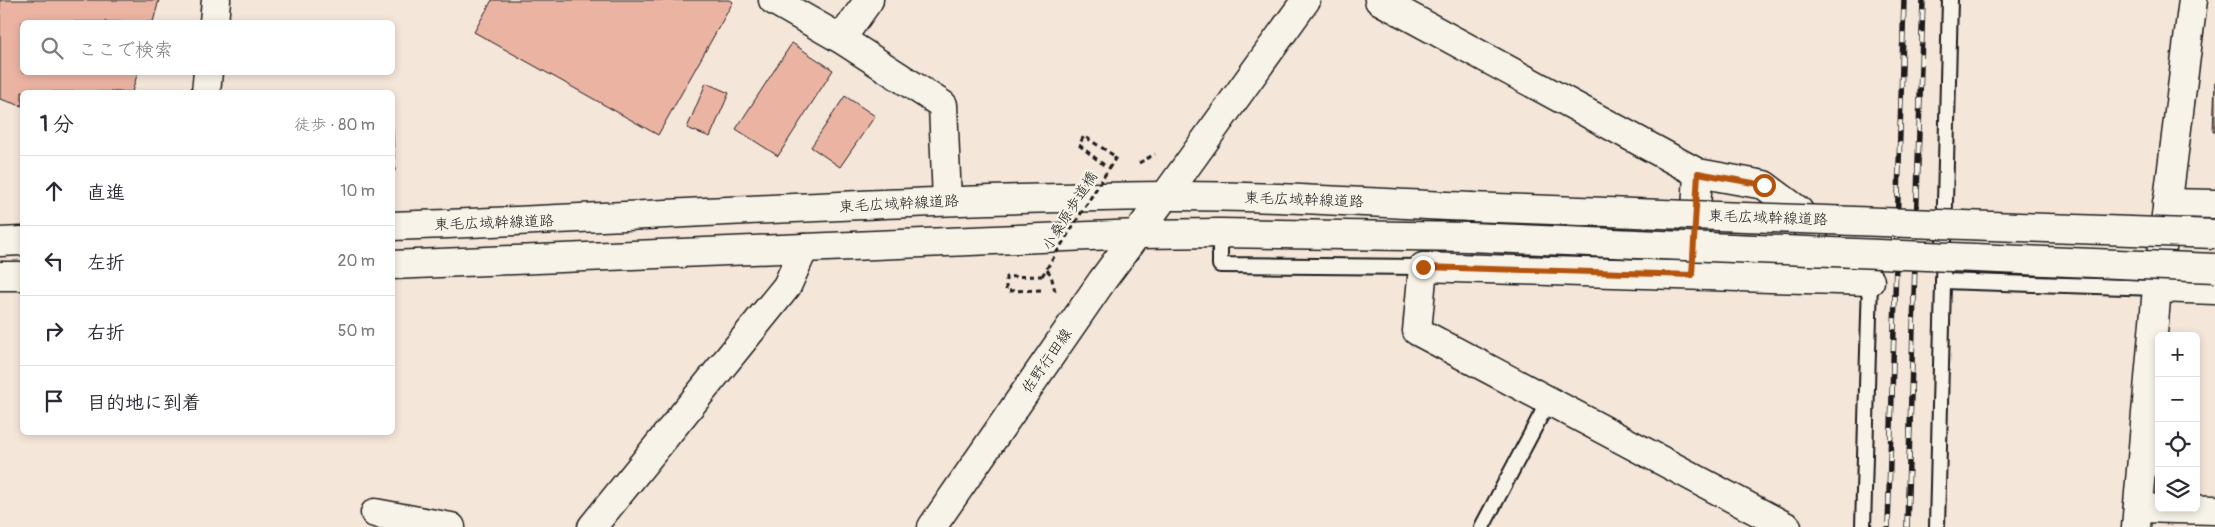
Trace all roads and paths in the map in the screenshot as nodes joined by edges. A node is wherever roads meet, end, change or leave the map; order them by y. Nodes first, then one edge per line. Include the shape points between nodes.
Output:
1 (216, 0) edge
2 (773, 0) edge
3 (869, 0) edge
4 (1306, 0) edge
5 (1379, 0) edge
6 (1950, 0) edge
7 (2193, 0) edge
8 (214, 20) edge
9 (841, 39) junction
10 (208, 75) edge
11 (206, 90) edge
12 (1162, 149) dead end
13 (1104, 163) dead end
14 (1132, 167) dead end
15 (1113, 171) dead end
16 (1104, 173) dead end
17 (1698, 173) junction
18 (1165, 196) junction
19 (947, 201) junction
20 (2168, 203) junction
21 (2215, 204) edge
22 (395, 226) edge
23 (1220, 233) junction
24 (1139, 234) junction
25 (2215, 234) edge
26 (20, 240) edge
27 (0, 242) edge
28 (804, 248) junction
29 (1041, 263) dead end
30 (395, 265) edge
31 (1423, 267) junction
32 (2215, 268) edge
33 (1692, 275) junction
34 (0, 276) edge
35 (20, 276) edge
36 (1833, 279) junction
37 (1870, 281) joint
38 (1943, 281) junction
39 (2157, 288) junction
40 (1041, 290) dead end
41 (2215, 290) edge
42 (1056, 296) dead end
43 (1549, 400) junction
44 (2215, 510) edge
45 (374, 514) dead end
46 (2137, 517) edge
47 (451, 527) edge
48 (592, 527) edge
49 (932, 527) edge
50 (1482, 527) edge
51 (1787, 527) edge
52 (1863, 527) edge
53 (1936, 527) edge

1 - 8 main road
2 - 9 main road
3 - 9 main road
4 - 18 main road, 佐野行田線
5 - 17 main road
6 - 38 lane
7 - 20 main road
9 - 19 main road via 943,105
10 - 11 main road
12 - 14 path
13 - 40 path, 小桑原歩道橋, bridge via 1079,145 1084,136 1116,157 1042,276 1006,277 1006,291
15 - 16 path
17 - 33 main road
17 - 36 main road via 1764,185 1799,211
18 - 19 main road, 東毛広域幹線道路
18 - 24 main road, 佐野行田線
18 - 25 main road, 東毛広域幹線道路, bridge
19 - 22 main road, 東毛広域幹線道路
20 - 21 main road
20 - 39 main road
23 - 24 main road, 東毛広域幹線道路
23 - 31 lane via 1220,265
23 - 32 main road, 東毛広域幹線道路, bridge via 1470,237
24 - 28 main road, 東毛広域幹線道路
24 - 49 main road, 佐野行田線 via 1102,281
26 - 27 main road
28 - 30 main road, 東毛広域幹線道路
28 - 48 main road via 787,286
29 - 42 path via 1051,275
31 - 33 main road
31 - 43 main road via 1417,331
33 - 36 main road
34 - 35 main road
36 - 37 main road
37 - 52 lane
38 - 39 lane
38 - 53 lane
39 - 41 main road
39 - 46 main road
43 - 50 lane
43 - 51 main road
44 - 46 main road
45 - 47 main road

